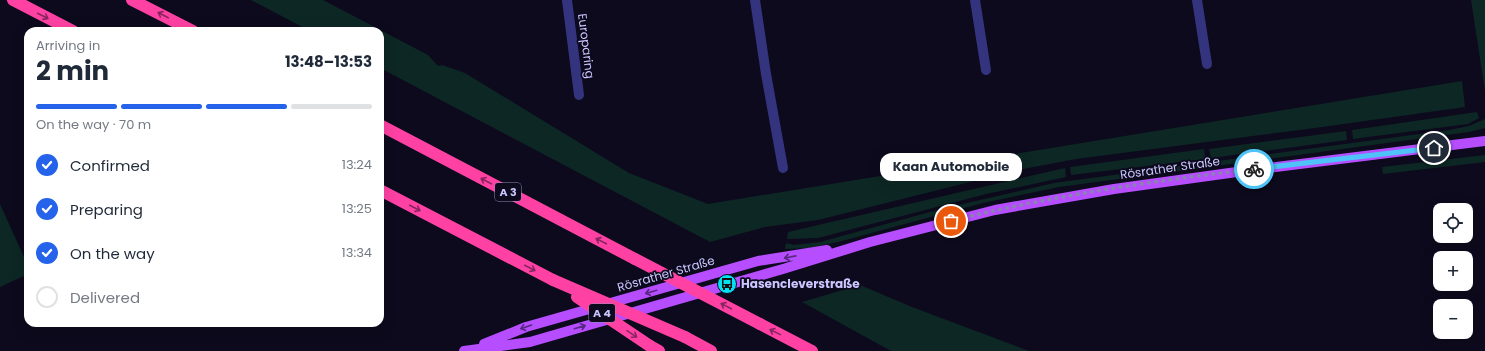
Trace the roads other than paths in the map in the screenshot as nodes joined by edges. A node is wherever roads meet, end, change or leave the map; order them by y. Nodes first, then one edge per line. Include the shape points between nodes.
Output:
1 (13, 0) edge
2 (132, 0) edge
3 (567, 0) edge
4 (755, 0) edge
5 (975, 0) edge
6 (1197, 0) edge
7 (65, 27) edge
8 (185, 27) edge
9 (1207, 64) dead end
10 (986, 70) dead end
11 (579, 95) dead end
12 (384, 127) edge
13 (1483, 141) edge
14 (783, 168) dead end
15 (384, 192) edge
16 (870, 242) junction
17 (553, 280) junction
18 (791, 339) junction
19 (655, 349) edge
20 (468, 350) edge
21 (711, 351) edge
22 (812, 351) edge
23 (818, 351) edge

1 -> 7 highway
8 -> 2 highway
3 - 11 street, Europaring
4 - 14 street
5 - 10 street
6 - 9 street
18 -> 12 highway, A 3, bridge
13 - 16 main road, Rösrather Straße via 1114,189 994,210
15 -> 17 highway
20 -> 16 main road, Rösrather Straße via 530,342
16 -> 20 main road, Rösrather Straße via 758,261 526,326
17 -> 19 highway, A 4, bridge
17 - 21 highway, bridge via 685,337
18 - 22 highway, A 3
18 - 23 highway

